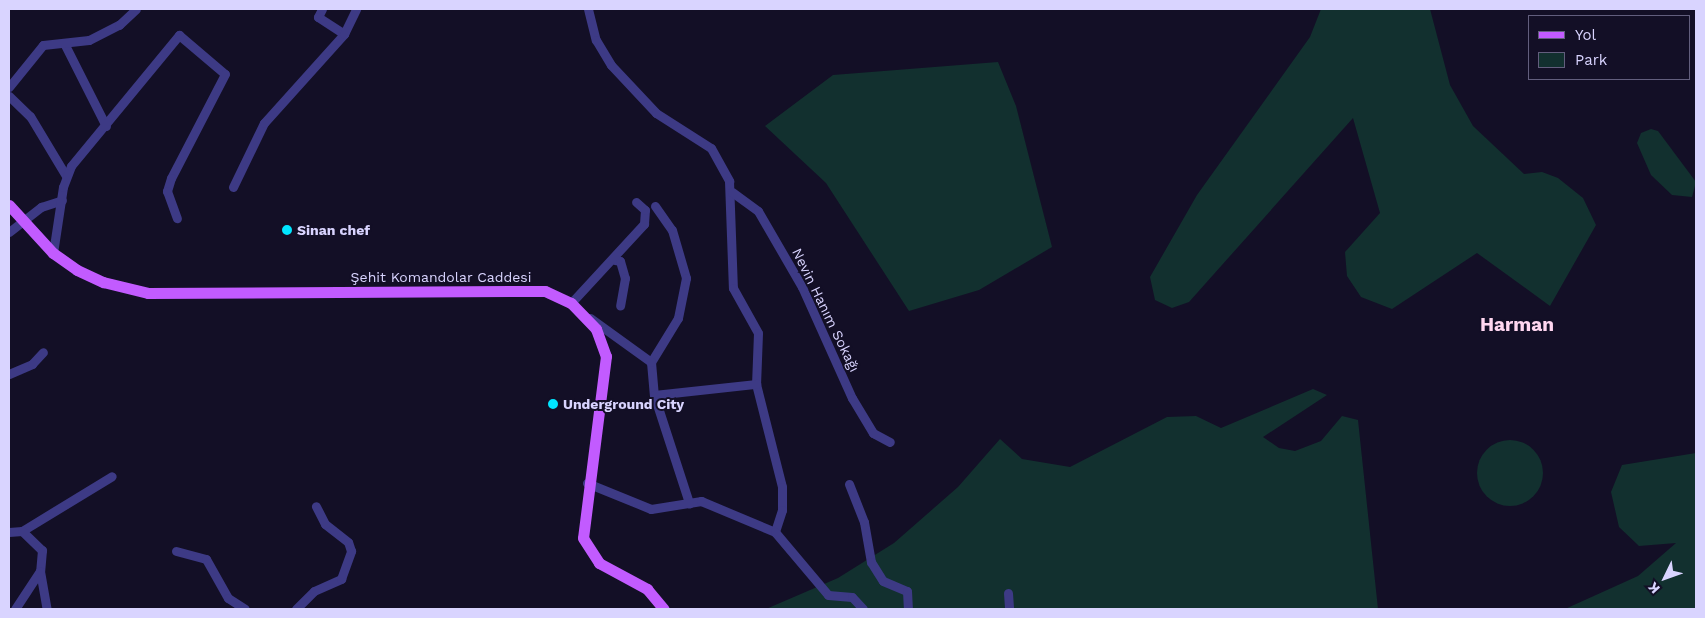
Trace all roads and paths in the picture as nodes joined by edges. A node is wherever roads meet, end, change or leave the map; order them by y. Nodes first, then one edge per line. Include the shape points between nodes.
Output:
1 (136, 9) edge
2 (322, 9) edge
3 (356, 9) edge
4 (588, 9) edge
5 (344, 34) junction
6 (64, 43) junction
7 (9, 87) edge
8 (9, 96) edge
9 (106, 126) junction
10 (66, 176) junction
11 (233, 187) dead end
12 (732, 192) junction
13 (62, 200) junction
14 (636, 202) dead end
15 (9, 204) edge
16 (655, 206) dead end
17 (177, 218) dead end
18 (22, 220) junction
19 (9, 232) edge
20 (53, 252) junction
21 (615, 260) junction
22 (571, 303) junction
23 (620, 306) dead end
24 (583, 313) junction
25 (43, 352) dead end
26 (651, 362) junction
27 (9, 374) edge
28 (756, 384) junction
29 (654, 395) junction
30 (890, 442) dead end
31 (112, 476) dead end
32 (587, 483) junction
33 (849, 484) dead end
34 (688, 503) junction
35 (316, 506) dead end
36 (22, 530) junction
37 (9, 532) edge
38 (775, 532) junction
39 (176, 552) dead end
40 (40, 571) junction
41 (1008, 593) dead end
42 (14, 609) edge
43 (47, 609) edge
44 (245, 609) edge
45 (296, 609) edge
46 (664, 609) edge
47 (863, 609) edge
48 (908, 609) edge
49 (1009, 609) edge

1 - 6 street via 104,34
2 - 5 street via 318,17
3 - 5 street
4 - 12 street via 604,54 656,113 711,148
5 - 11 street via 264,123
6 - 7 street via 43,45
6 - 9 street
8 - 10 street via 30,116
9 - 10 street
9 - 17 street via 176,36 185,37 222,67 224,79 182,152 167,191
10 - 13 street
12 - 28 street via 733,288 758,333
12 - 30 street, Nevin Hanım Sokağı via 758,211 802,287 852,398 874,433
13 - 18 street via 45,204
13 - 20 street
14 - 21 street via 645,210 645,219
15 - 18 main road, Şehit Komandolar Caddesi
16 - 26 street via 672,230 686,278 678,318
18 - 19 street
18 - 20 main road, Şehit Komandolar Caddesi
20 - 22 main road, Şehit Komandolar Caddesi via 103,282 148,293 545,291
21 - 22 street
21 - 23 street via 620,261 625,278
22 - 24 main road, Şehit Komandolar Caddesi
24 - 26 street
24 - 32 main road, Şehit Komandolar Caddesi via 596,329 606,356
25 - 27 street via 32,364
26 - 29 street
28 - 29 street
28 - 38 street via 782,487 782,510
29 - 34 street
31 - 36 street
32 - 34 street via 651,509
32 - 46 main road, Şehit Komandolar Caddesi via 583,538 589,552 599,563 647,589
33 - 48 street via 864,522 871,562 883,581 907,591
34 - 38 street via 701,501
35 - 45 street via 325,524 348,542 351,551 341,579 314,591
36 - 37 street
36 - 40 street via 42,550
38 - 47 street via 828,595 852,598
39 - 44 street via 206,559 228,598
40 - 42 street
40 - 43 street
41 - 49 street

